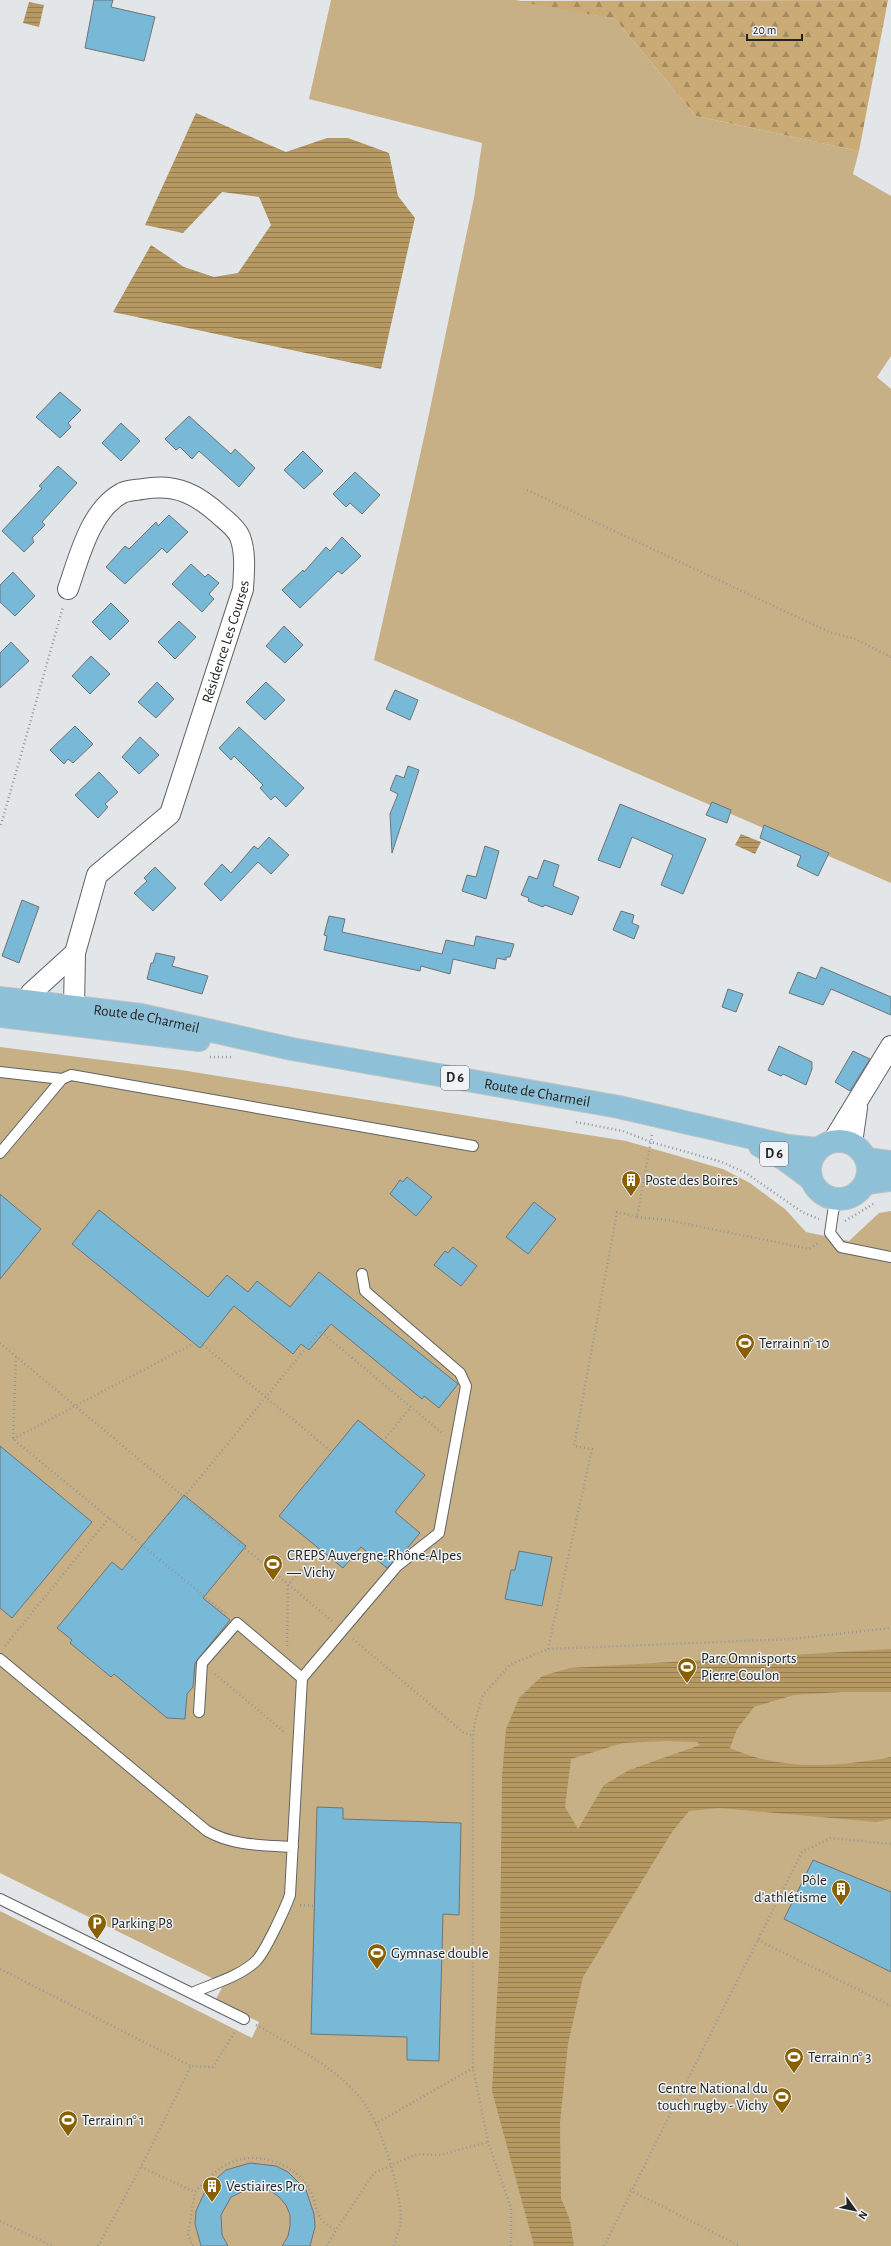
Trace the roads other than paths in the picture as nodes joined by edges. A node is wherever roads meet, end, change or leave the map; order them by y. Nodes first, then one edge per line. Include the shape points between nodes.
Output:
1 (68, 589) road end
2 (74, 953) junction
3 (0, 998) edge
4 (30, 1002) junction
5 (0, 1008) edge
6 (53, 1015) junction
7 (0, 1016) edge
8 (74, 1016) junction
9 (891, 1046) edge
10 (0, 1072) edge
11 (62, 1079) junction
12 (734, 1132) junction
13 (835, 1145) junction
14 (473, 1146) dead end
15 (0, 1153) edge
16 (867, 1159) junction
17 (891, 1162) edge
18 (811, 1179) junction
19 (866, 1183) junction
20 (886, 1189) edge
21 (835, 1199) junction
22 (891, 1256) edge
23 (362, 1274) dead end
24 (0, 1659) edge
25 (302, 1678) junction
26 (199, 1712) dead end
27 (293, 1847) junction
28 (0, 1899) edge
29 (192, 1993) junction
30 (244, 2019) road end

1 - 2 street, Résidence Les Courses via 87,533 105,508 122,493 157,486 185,491 204,501 232,525 240,537 245,566 243,588 170,814 97,875
2 - 4 street via 31,993
2 - 8 street, Résidence Les Courses
3 - 4 main road, Route de Charmeil / D 6
4 - 6 street
4 - 8 main road, Route de Charmeil / D 6
5 - 6 street
6 - 8 street
7 - 8 main road, Route de Charmeil / D 6
8 - 12 main road, Route de Charmeil / D 6 via 141,1015 292,1049 619,1107
9 - 13 street via 860,1096 854,1120
10 - 11 lane
11 - 14 lane via 71,1074
11 - 15 lane
12 - 13 main road, Route de Charmeil / D 6 via 788,1146
12 - 18 main road, Route de Charmeil / D 6 via 784,1159
13 - 16 main road via 862,1150
13 - 18 main road via 811,1162
16 - 17 main road
16 - 19 main road via 869,1172
18 - 21 main road via 823,1195
19 - 20 main road
19 - 21 main road via 858,1193 846,1199
21 - 22 lane via 830,1233 841,1247
23 - 25 lane via 365,1291 460,1373 466,1386 439,1533 397,1566
24 - 27 lane via 207,1831 234,1843
25 - 26 lane via 237,1623 202,1663
25 - 27 lane
27 - 29 lane via 290,1895 257,1960 243,1971
28 - 29 lane
29 - 30 lane

